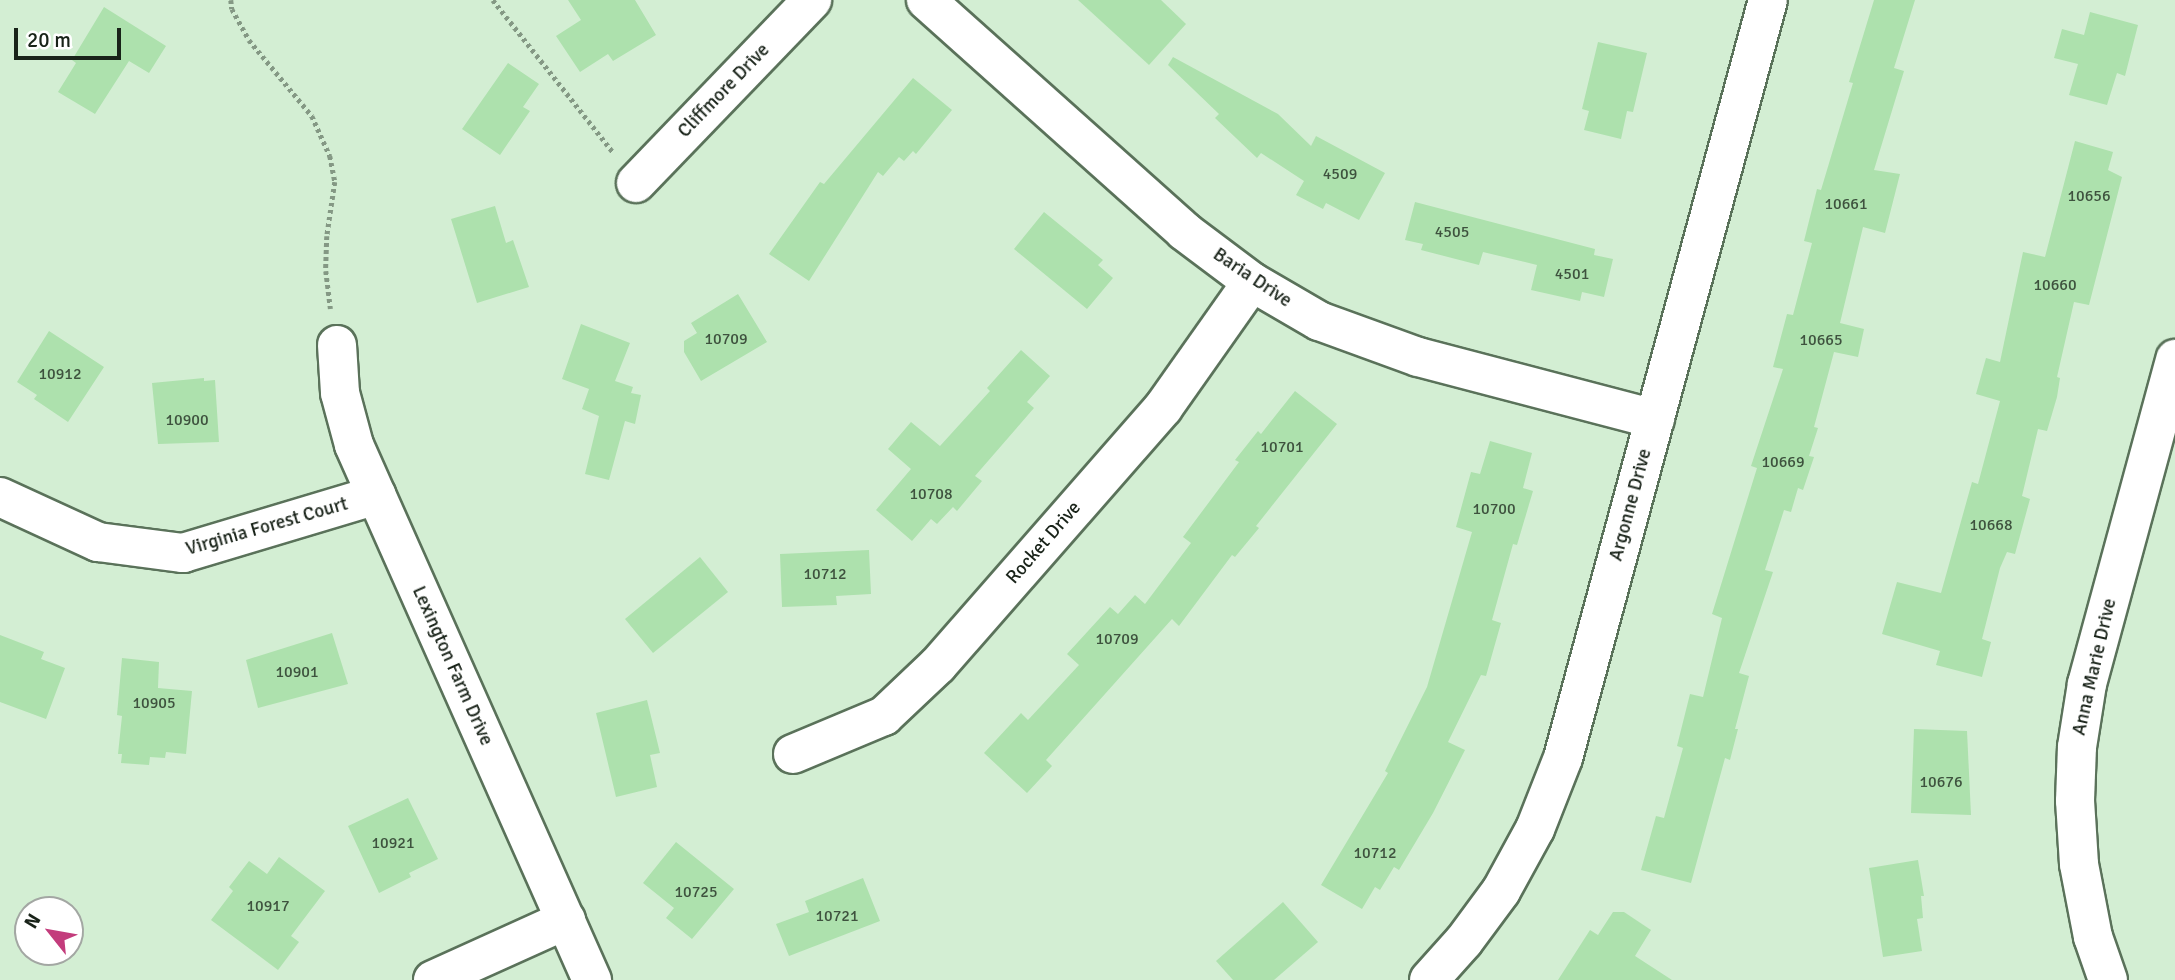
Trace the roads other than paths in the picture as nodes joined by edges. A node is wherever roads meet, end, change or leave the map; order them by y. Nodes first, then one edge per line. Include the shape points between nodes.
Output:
1 (812, 0) edge
2 (926, 0) edge
3 (1768, 0) edge
4 (636, 183) road end
5 (1252, 282) junction
6 (337, 345) road end
7 (2175, 359) edge
8 (1655, 419) junction
9 (376, 495) junction
10 (0, 497) edge
11 (793, 754) dead end
12 (566, 920) junction
13 (433, 980) edge
14 (592, 980) edge
15 (1429, 980) edge
16 (2108, 980) edge

1 - 4 street, Cliffmore Drive
2 - 5 street, Baria Drive via 1184,231
3 - 8 street, Argonne Drive
5 - 8 street, Baria Drive via 1319,321 1373,343
5 - 11 street, Rocket Drive via 1163,408 938,665 884,716
6 - 9 street, Lexington Farm Drive via 340,393 354,445
7 - 16 street, Anna Marie Drive via 2087,684 2077,747 2079,864 2093,937
8 - 15 street, Argonne Drive via 1563,758 1535,829 1500,891
9 - 10 street, Virginia Forest Court via 183,553 98,542
9 - 12 street, Lexington Farm Drive
12 - 13 street
12 - 14 street, Lexington Farm Drive

